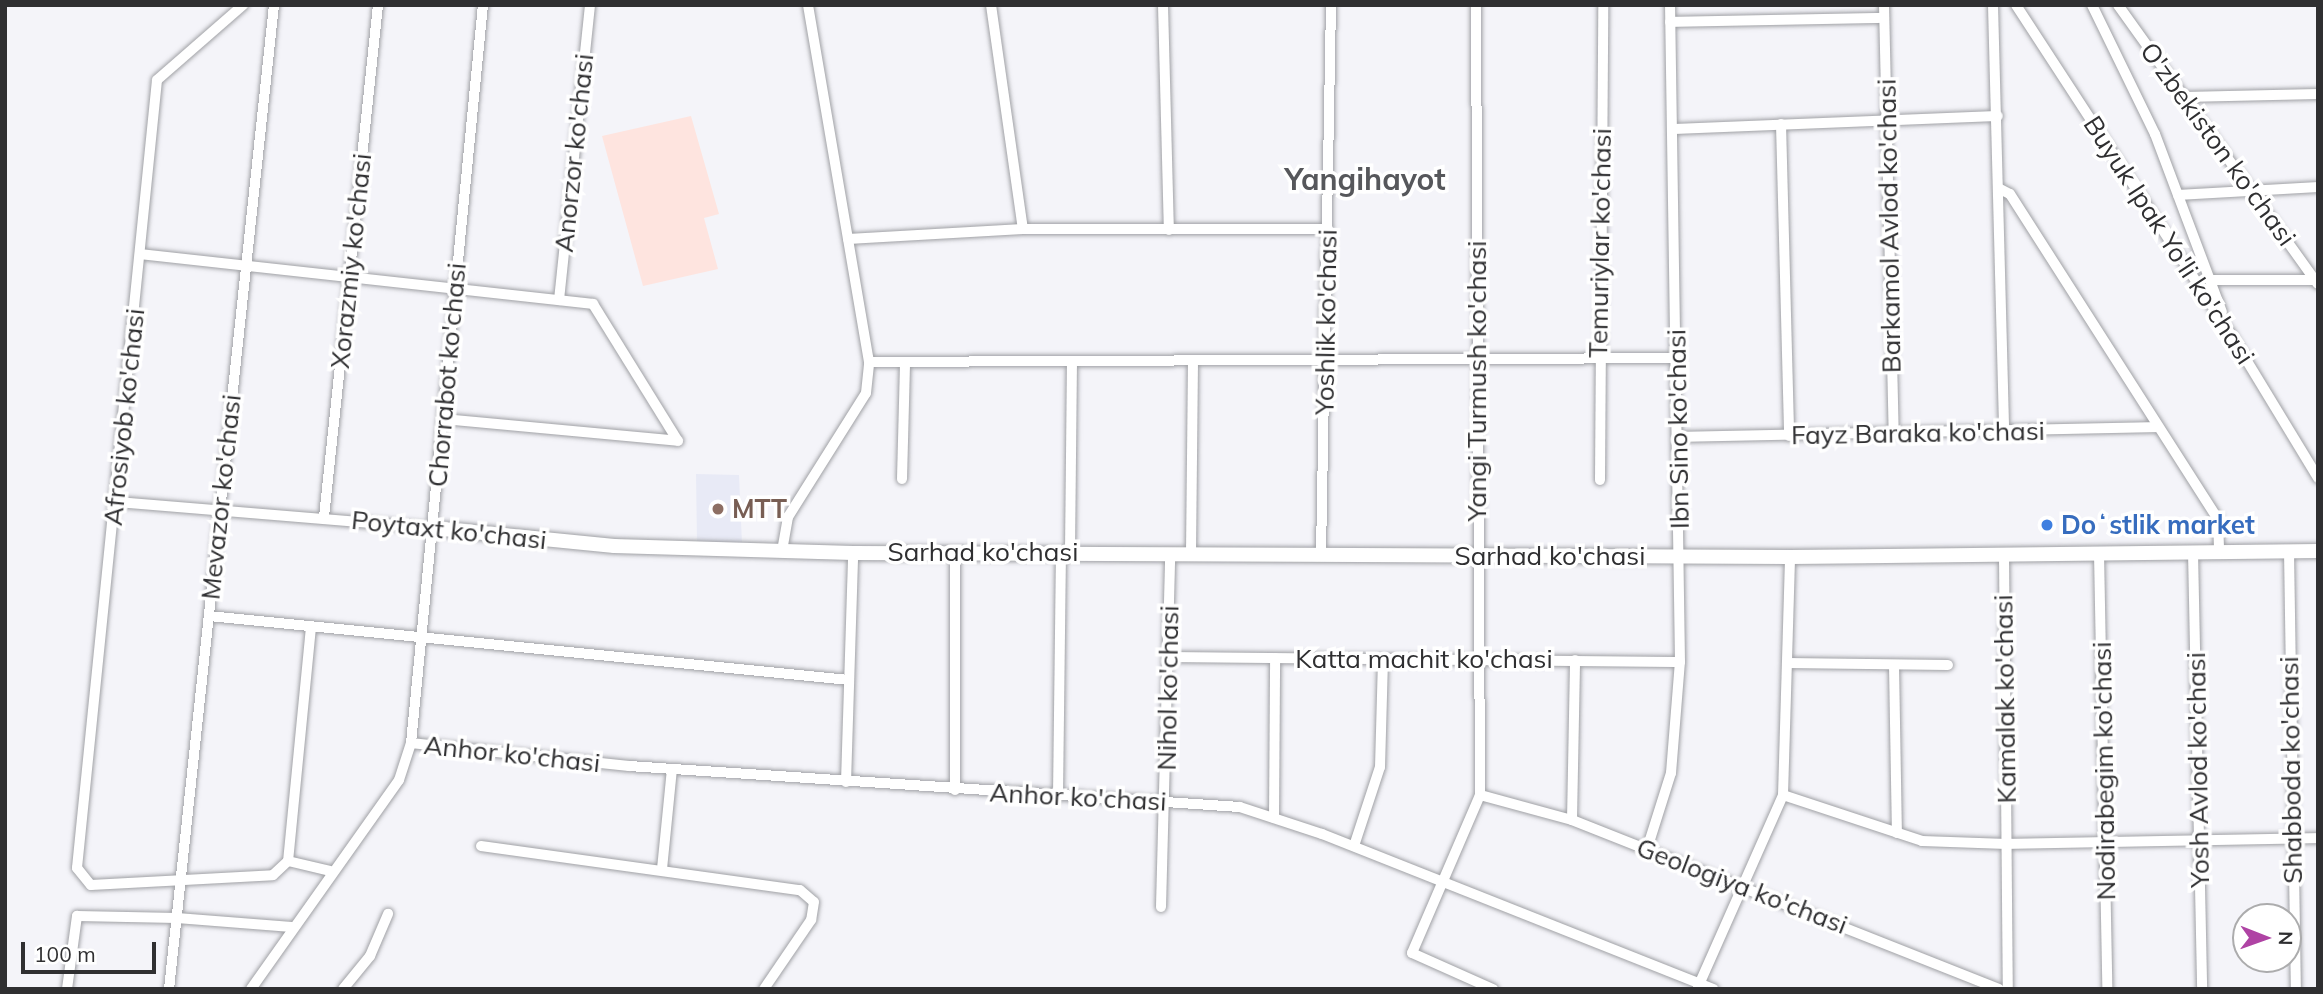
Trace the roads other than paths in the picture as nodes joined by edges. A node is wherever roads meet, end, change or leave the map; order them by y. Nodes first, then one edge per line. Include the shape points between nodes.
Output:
1 (243, 5) edge
2 (274, 5) edge
3 (378, 5) edge
4 (482, 5) edge
5 (590, 5) edge
6 (808, 5) edge
7 (990, 5) edge
8 (1163, 5) edge
9 (1331, 5) edge
10 (1476, 5) edge
11 (1603, 5) edge
12 (1670, 5) edge
13 (1884, 5) edge
14 (1993, 5) edge
15 (2016, 5) edge
16 (2092, 5) edge
17 (2118, 5) edge
18 (2127, 5) edge
19 (1884, 18) junction
20 (1670, 22) junction
21 (2318, 94) edge
22 (2184, 97) junction
23 (1998, 116) junction
24 (1886, 119) junction
25 (1781, 124) junction
26 (1673, 129) junction
27 (2318, 187) edge
28 (2000, 189) junction
29 (2251, 190) junction
30 (2178, 195) junction
31 (1023, 229) junction
32 (1328, 229) junction
33 (1169, 230) junction
34 (848, 239) junction
35 (140, 254) junction
36 (246, 264) junction
37 (350, 276) junction
38 (2210, 280) junction
39 (2317, 281) edge
40 (456, 288) junction
41 (559, 300) junction
42 (2230, 333) junction
43 (1676, 358) junction
44 (1599, 359) junction
45 (1193, 361) junction
46 (1476, 361) junction
47 (869, 362) junction
48 (905, 363) junction
49 (1324, 363) junction
50 (1072, 364) junction
51 (443, 419) junction
52 (2156, 428) junction
53 (2004, 431) junction
54 (1894, 433) junction
55 (1789, 436) junction
56 (1679, 437) junction
57 (2318, 478) edge
58 (902, 479) dead end
59 (1600, 480) dead end
60 (116, 502) junction
61 (219, 509) junction
62 (324, 517) junction
63 (433, 528) junction
64 (782, 551) junction
65 (2290, 551) junction
66 (2318, 551) edge
67 (956, 552) junction
68 (1066, 552) junction
69 (2193, 552) junction
70 (2219, 552) junction
71 (853, 553) junction
72 (2099, 553) junction
73 (1170, 554) junction
74 (1191, 554) junction
75 (1321, 554) junction
76 (2004, 554) junction
77 (1478, 556) junction
78 (1682, 556) junction
79 (1790, 557) junction
80 (209, 616) junction
81 (311, 627) junction
82 (422, 638) junction
83 (1168, 657) junction
84 (1275, 658) junction
85 (1383, 659) junction
86 (1480, 660) junction
87 (1575, 660) junction
88 (1680, 662) junction
89 (1787, 663) junction
90 (1894, 665) junction
91 (1948, 665) dead end
92 (849, 680) junction
93 (411, 743) junction
94 (672, 769) junction
95 (846, 782) junction
96 (955, 790) junction
97 (1480, 794) junction
98 (1783, 794) junction
99 (1058, 796) junction
100 (1165, 802) junction
101 (1274, 818) junction
102 (1572, 820) junction
103 (1897, 833) junction
104 (2291, 838) junction
105 (2318, 838) edge
106 (2199, 839) junction
107 (2106, 840) junction
108 (2007, 844) junction
109 (481, 846) dead end
110 (1354, 846) junction
111 (1647, 849) junction
112 (288, 862) junction
113 (662, 869) junction
114 (330, 872) junction
115 (181, 877) junction
116 (1443, 880) junction
117 (1744, 886) junction
118 (1161, 907) dead end
119 (387, 914) dead end
120 (177, 918) junction
121 (292, 928) junction
122 (1698, 986) edge
123 (67, 989) edge
124 (169, 989) edge
125 (251, 989) edge
126 (343, 989) edge
127 (764, 989) edge
128 (1493, 989) edge
129 (1713, 989) edge
130 (1999, 989) edge
131 (2008, 989) edge
132 (2108, 989) edge
133 (2202, 989) edge
134 (2296, 989) edge

1 - 35 street, Afrosiyob ko'chasi via 157,80
2 - 36 street, Mevazor ko'chasi
3 - 37 street, Xorazmiy ko'chasi
4 - 40 street, Chorrabot ko'chasi
5 - 41 street, Anorzor ko'chasi
6 - 34 street
7 - 31 street
8 - 33 street
9 - 32 street, Yoshlik ko'chasi
10 - 46 street, Yangi Turmush ko'chasi
11 - 44 street, Temuriylar ko'chasi
12 - 20 street, Ibn Sino ko'chasi
13 - 19 street, Barkamol Avlod ko'chasi
14 - 23 street
15 - 42 street, Buyuk Ipak Yo'li ko'chasi
16 - 30 street via 2155,134
17 - 18 street
17 - 22 street, O'zbekiston ko'chasi
19 - 20 street
19 - 24 street, Barkamol Avlod ko'chasi
20 - 26 street, Ibn Sino ko'chasi
21 - 22 street
22 - 29 street, O'zbekiston ko'chasi
23 - 24 street
23 - 28 street
24 - 25 street
24 - 54 street, Barkamol Avlod ko'chasi
25 - 26 street
25 - 55 street
26 - 43 street, Ibn Sino ko'chasi
27 - 29 street
28 - 52 street via 2010,194
28 - 53 street
29 - 30 street
29 - 39 street, O'zbekiston ko'chasi
30 - 38 street
31 - 33 street
31 - 34 street
32 - 33 street
32 - 49 street, Yoshlik ko'chasi
34 - 47 street
35 - 36 street
35 - 60 street, Afrosiyob ko'chasi
36 - 37 street
36 - 61 street, Mevazor ko'chasi
37 - 40 street
37 - 62 street, Xorazmiy ko'chasi
38 - 39 street
38 - 42 street
40 - 41 street
40 - 51 street, Chorrabot ko'chasi
41 - 51 street via 593,304 678,441
42 - 57 street, Buyuk Ipak Yo'li ko'chasi
43 - 44 street
43 - 56 street, Ibn Sino ko'chasi
44 - 46 street
44 - 59 street, Temuriylar ko'chasi
45 - 49 street
45 - 50 street
45 - 74 street
46 - 49 street
46 - 77 street, Yangi Turmush ko'chasi
47 - 48 street
47 - 64 street via 866,393 788,517
48 - 50 street
48 - 58 street
49 - 75 street, Yoshlik ko'chasi
50 - 68 street
51 - 63 street, Chorrabot ko'chasi
52 - 53 street, Fayz Baraka ko'chasi
52 - 70 street via 2218,519
53 - 54 street, Fayz Baraka ko'chasi
54 - 55 street, Fayz Baraka ko'chasi
55 - 56 street, Fayz Baraka ko'chasi
56 - 78 street, Ibn Sino ko'chasi
60 - 61 street, Poytaxt ko'chasi
60 - 115 street, Afrosiyob ko'chasi via 77,868 91,885
61 - 62 street, Poytaxt ko'chasi
61 - 80 street, Mevazor ko'chasi
62 - 63 street, Poytaxt ko'chasi
63 - 64 street, Poytaxt ko'chasi via 614,546
63 - 82 street, Chorrabot ko'chasi
64 - 71 street, Sarhad ko'chasi
65 - 66 street, Sarhad ko'chasi
65 - 70 street, Sarhad ko'chasi
65 - 104 street, Shabboda ko'chasi
67 - 68 street, Sarhad ko'chasi
67 - 71 street, Sarhad ko'chasi
67 - 96 street
68 - 73 street, Sarhad ko'chasi
68 - 99 street
69 - 70 street, Sarhad ko'chasi
69 - 72 street, Sarhad ko'chasi
69 - 106 street, Yosh Avlod ko'chasi
71 - 92 street
72 - 76 street, Sarhad ko'chasi
72 - 107 street, Nodirabegim ko'chasi
73 - 74 street, Sarhad ko'chasi
73 - 83 street, Nihol ko'chasi
74 - 75 street, Sarhad ko'chasi
75 - 77 street, Sarhad ko'chasi
76 - 79 street, Sarhad ko'chasi
76 - 108 street, Kamalak ko'chasi
77 - 78 street, Sarhad ko'chasi
77 - 86 street, Yangi Turmush ko'chasi
78 - 79 street, Sarhad ko'chasi
78 - 88 street, Ibn Sino ko'chasi
79 - 89 street
80 - 81 street
80 - 115 street, Mevazor ko'chasi
81 - 82 street
81 - 112 street
82 - 92 street
82 - 93 street, Chorrabot ko'chasi
83 - 84 street, Katta machit ko'chasi
83 - 100 street, Nihol ko'chasi
84 - 85 street, Katta machit ko'chasi
84 - 101 street
85 - 86 street, Katta machit ko'chasi
85 - 110 street via 1380,767
86 - 87 street, Katta machit ko'chasi
86 - 97 street, Yangi Turmush ko'chasi
87 - 88 street, Katta machit ko'chasi
87 - 102 street
88 - 111 street, Ibn Sino ko'chasi via 1671,773
89 - 90 street
89 - 98 street
90 - 91 street
90 - 103 street
92 - 95 street
93 - 94 street, Anhor ko'chasi
93 - 114 street, Chorrabot ko'chasi via 400,780
94 - 95 street, Anhor ko'chasi
94 - 113 street
95 - 96 street, Anhor ko'chasi
96 - 99 street, Anhor ko'chasi
97 - 102 street, Geologiya ko'chasi
97 - 116 street, Yangi Turmush ko'chasi
98 - 103 street
98 - 117 street
99 - 100 street, Anhor ko'chasi
100 - 101 street, Anhor ko'chasi via 1240,807
100 - 118 street, Nihol ko'chasi
101 - 110 street, Anhor ko'chasi
102 - 111 street, Geologiya ko'chasi
103 - 108 street via 1922,841
104 - 105 street
104 - 106 street
104 - 134 street, Shabboda ko'chasi
106 - 107 street
106 - 133 street, Yosh Avlod ko'chasi
107 - 108 street
107 - 132 street, Nodirabegim ko'chasi
108 - 131 street, Kamalak ko'chasi
109 - 113 street
110 - 116 street, Anhor ko'chasi
111 - 117 street, Geologiya ko'chasi
112 - 114 street
112 - 115 street via 273,875 204,881
113 - 127 street via 800,890 814,902 811,920
114 - 121 street, Chorrabot ko'chasi
115 - 120 street, Mevazor ko'chasi
116 - 122 street, Anhor ko'chasi
116 - 128 street, Yangi Turmush ko'chasi via 1412,953
117 - 122 street
117 - 130 street, Geologiya ko'chasi
119 - 126 street via 370,956
120 - 121 street
120 - 123 street via 77,916
120 - 124 street, Mevazor ko'chasi
121 - 125 street, Chorrabot ko'chasi
122 - 129 street, Anhor ko'chasi

